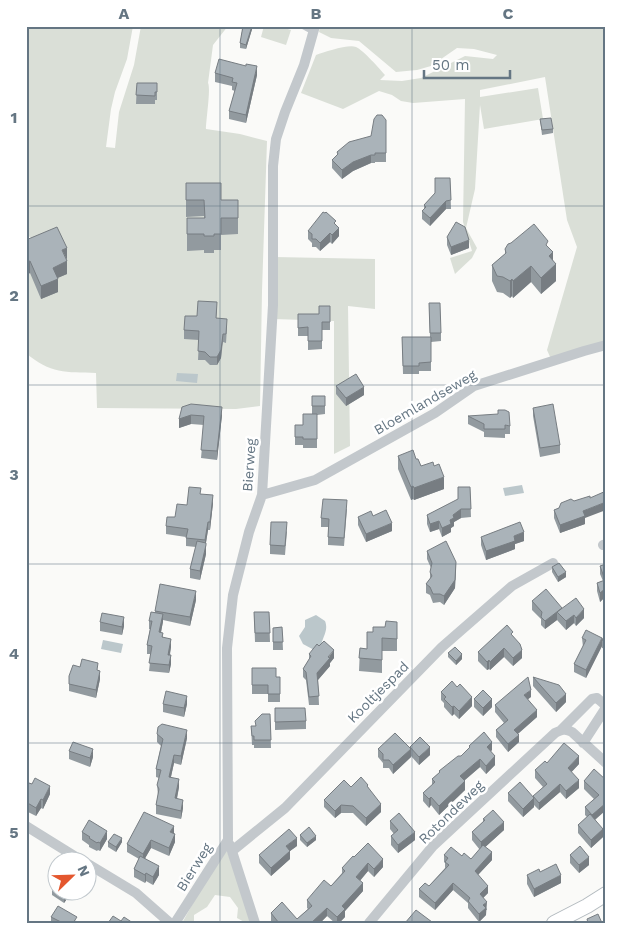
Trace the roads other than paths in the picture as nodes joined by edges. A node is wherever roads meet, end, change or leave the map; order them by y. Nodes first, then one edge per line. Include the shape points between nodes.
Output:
1 (302, 26) edge
2 (314, 29) edge
3 (606, 346) edge
4 (262, 495) junction
5 (553, 563) dead end
6 (561, 730) junction
7 (583, 743) junction
8 (606, 763) edge
9 (26, 826) edge
10 (228, 840) junction
11 (232, 851) junction
12 (68, 852) edge
13 (98, 870) edge
14 (606, 894) edge
15 (170, 923) edge
16 (175, 923) edge
17 (255, 923) edge
18 (369, 923) edge
19 (554, 923) edge

1 - 2 lane
2 - 4 street, Bierweg via 304,66 276,139 272,166 273,305
3 - 4 street, Bloemlandseweg via 474,386 435,413 314,480
4 - 10 street, Bierweg via 233,595 226,648
5 - 11 street, Kooltjespad via 512,586 442,647 285,808
6 - 7 street via 572,732
6 - 7 street, Rotondeweg via 592,699 597,698 606,709
6 - 18 street, Rotondeweg via 433,846
7 - 8 street
9 - 12 street
10 - 11 street
10 - 16 street, Bierweg
11 - 17 street
13 - 15 street via 136,893
14 - 19 main road

